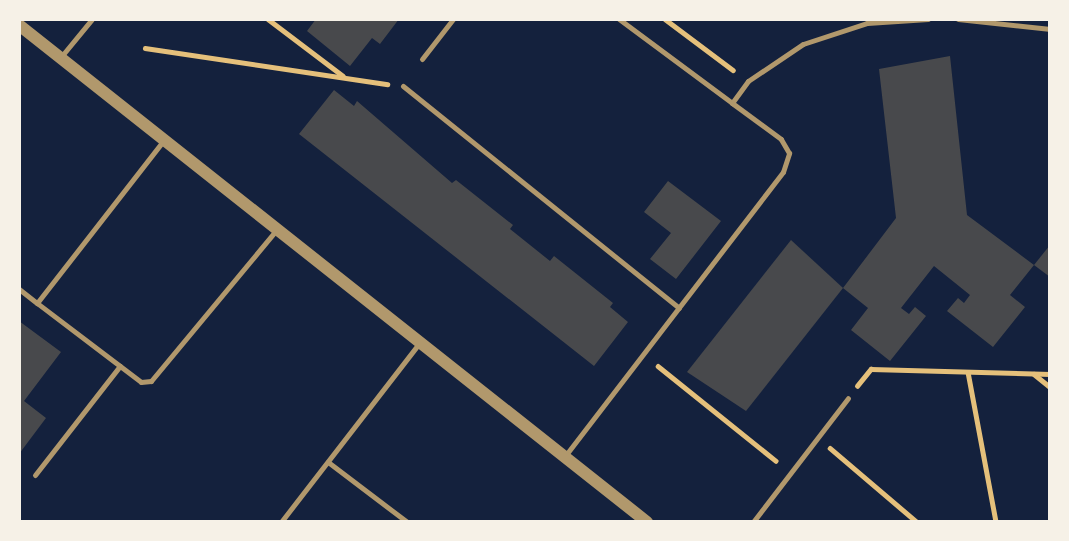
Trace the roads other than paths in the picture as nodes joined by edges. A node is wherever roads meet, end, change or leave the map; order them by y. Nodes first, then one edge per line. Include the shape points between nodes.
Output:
1 (92, 19) edge
2 (453, 19) edge
3 (619, 19) edge
4 (928, 19) edge
5 (958, 19) edge
6 (19, 26) edge
7 (1050, 29) edge
8 (60, 58) junction
9 (422, 59) dead end
10 (403, 86) road end
11 (732, 103) junction
12 (164, 140) junction
13 (277, 229) junction
14 (19, 289) edge
15 (37, 303) junction
16 (679, 308) junction
17 (421, 342) junction
18 (120, 366) junction
19 (848, 398) road end
20 (565, 456) junction
21 (328, 462) junction
22 (35, 475) dead end
23 (281, 522) edge
24 (407, 522) edge
25 (647, 522) edge
26 (753, 522) edge

1 - 8 lane
2 - 9 lane
3 - 11 lane
4 - 11 lane via 867,23 803,44 748,80
5 - 7 lane
6 - 8 street
8 - 12 street
10 - 16 lane
11 - 16 lane via 781,139 789,153 783,172
12 - 13 street
12 - 15 lane
13 - 17 street
13 - 18 lane via 151,381 141,382
14 - 15 lane
15 - 18 lane
16 - 20 lane
17 - 20 street
17 - 21 lane
18 - 22 lane
19 - 26 lane
20 - 25 street
21 - 23 lane
21 - 24 lane

